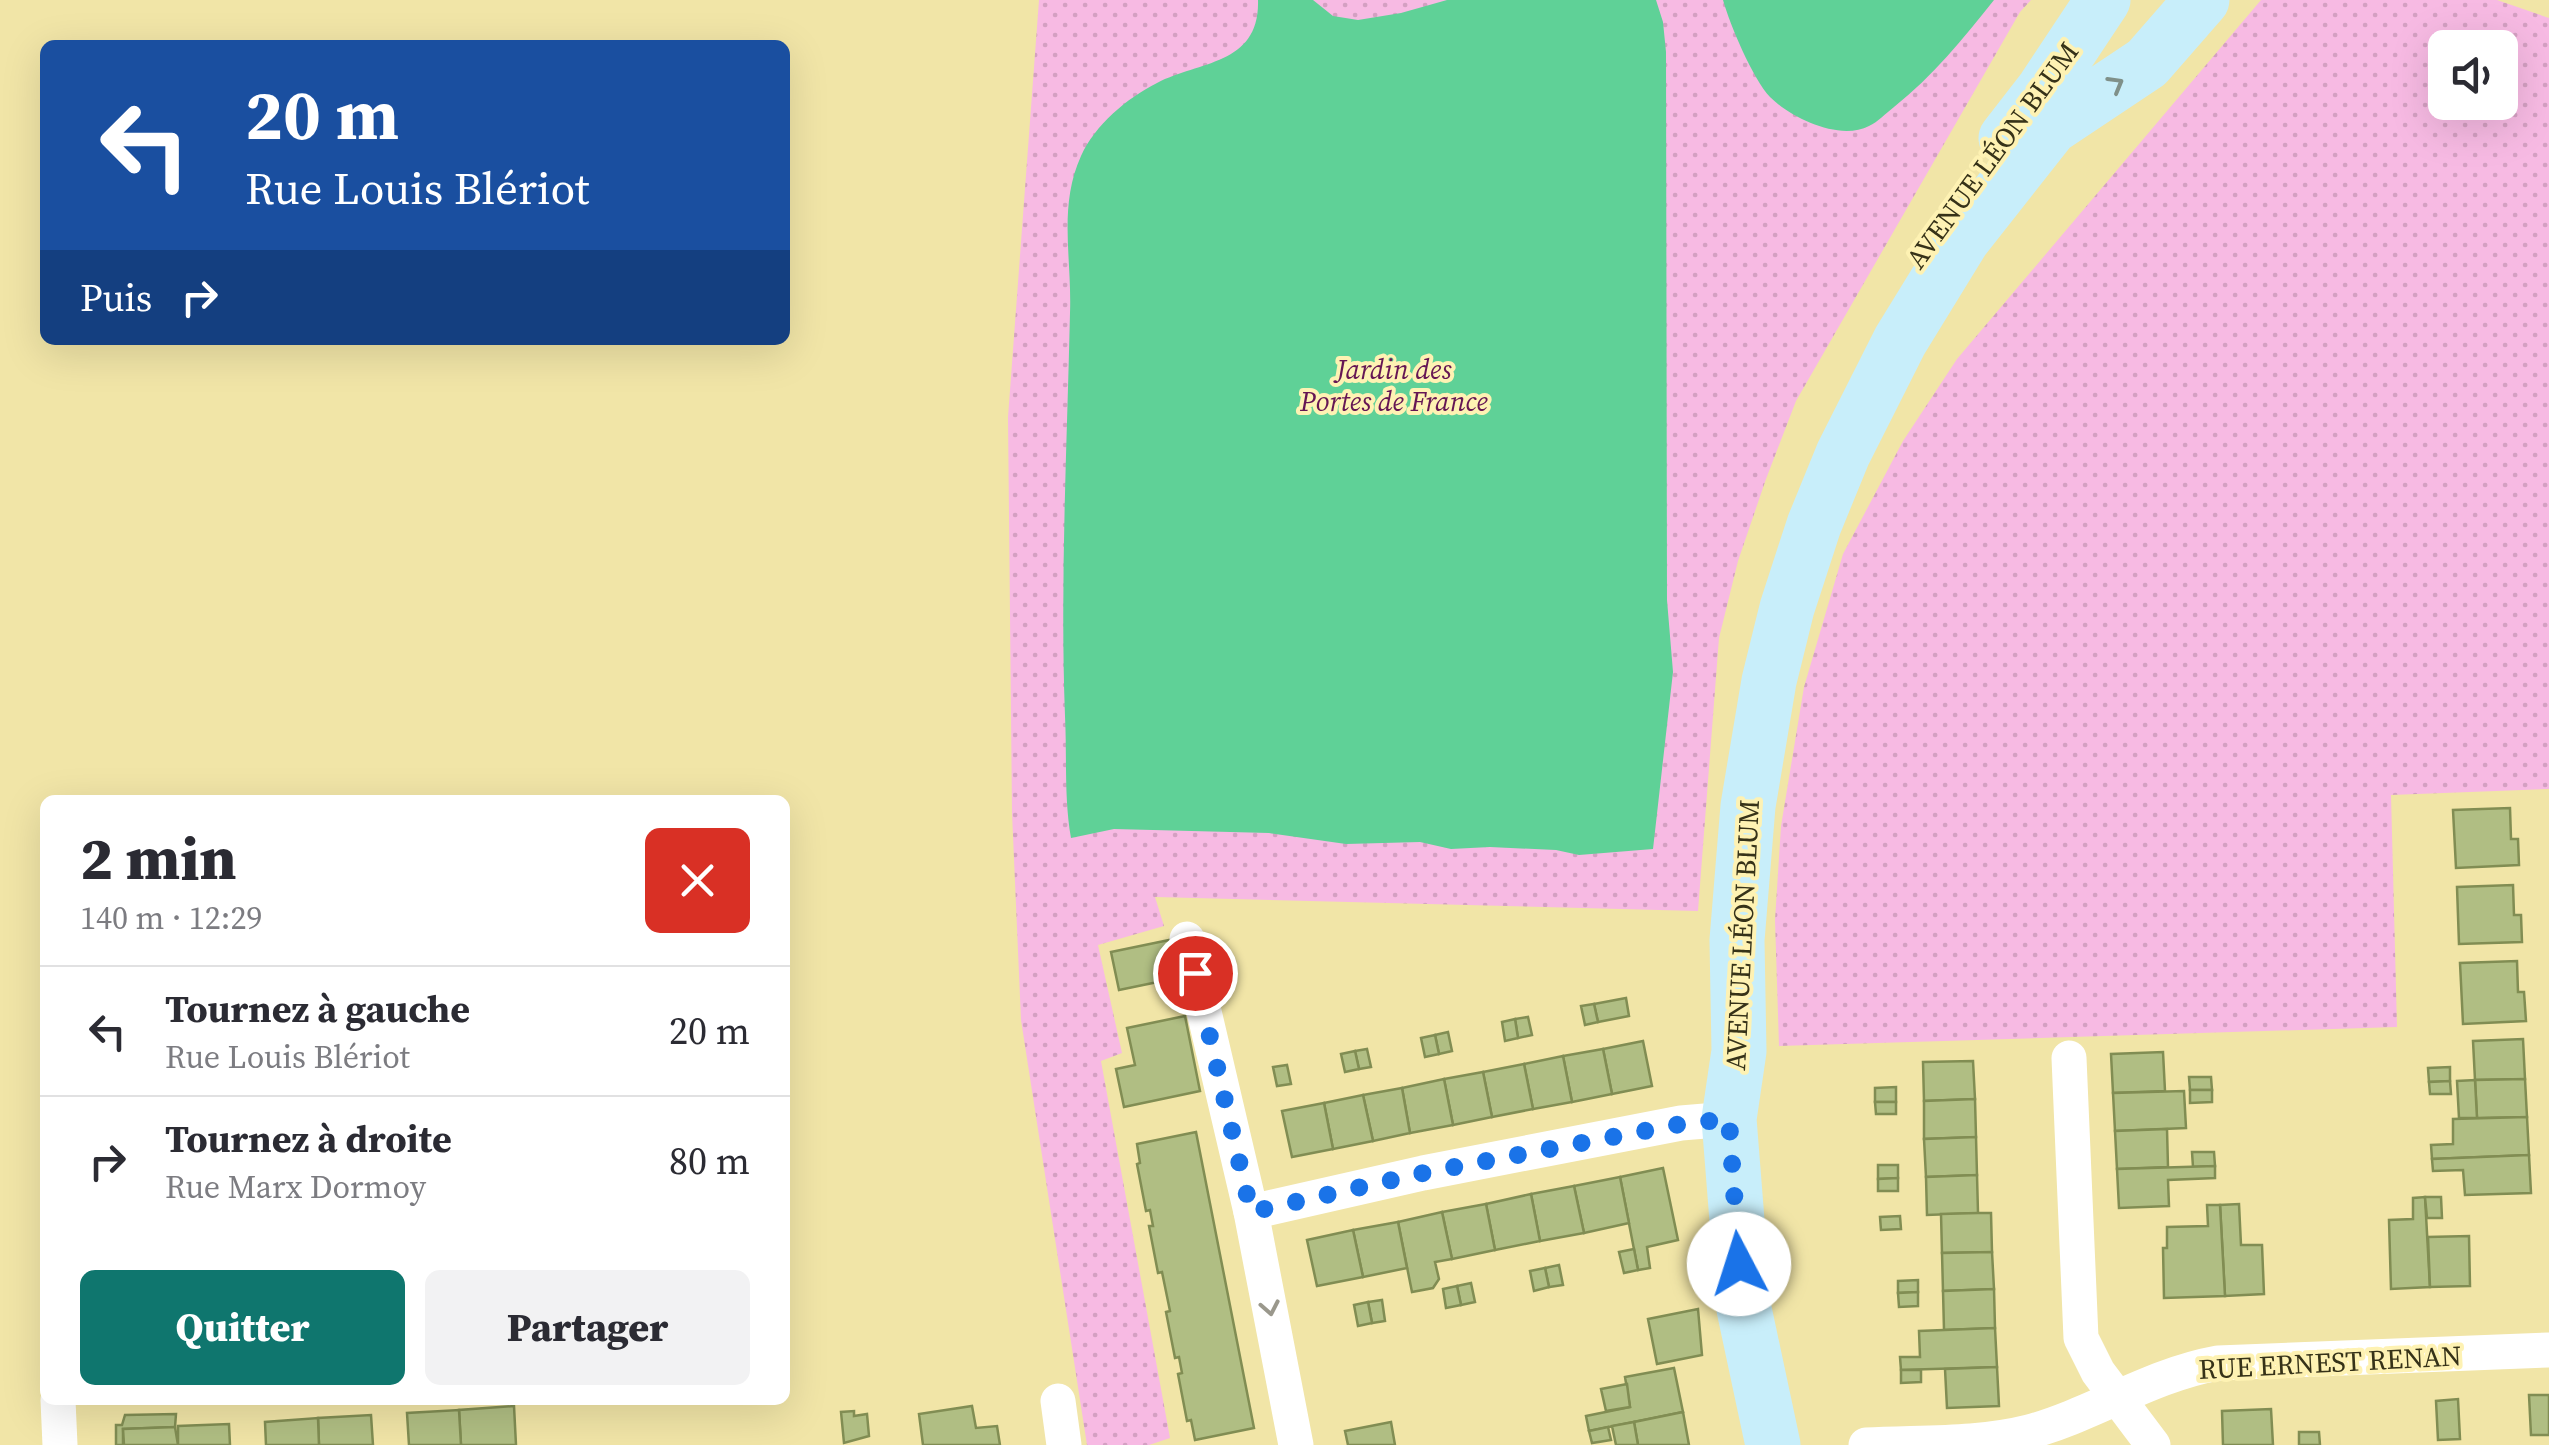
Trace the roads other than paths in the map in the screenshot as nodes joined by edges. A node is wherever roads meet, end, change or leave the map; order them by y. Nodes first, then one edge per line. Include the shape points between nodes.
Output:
1 (2103, 0) edge
2 (2202, 0) edge
3 (1187, 938) dead end
4 (2069, 1058) dead end
5 (1729, 1119) junction
6 (1251, 1212) junction
7 (2549, 1350) edge
8 (2115, 1396) junction
9 (1058, 1401) dead end
10 (58, 1405) edge
11 (60, 1445) edge
12 (1064, 1445) edge
13 (1296, 1445) edge
14 (1772, 1445) edge
15 (1866, 1445) edge
16 (2153, 1445) edge

1 - 5 main road, AVENUE LÉON BLUM via 1877,321 1828,418 1784,531 1747,652 1718,803 1711,1037
5 -> 2 main road, AVENUE LÉON BLUM via 1739,1050 1740,885 1756,750 1787,608 1835,472 1919,307 1995,194 2051,126 2148,63
3 - 6 street
4 - 8 street via 2078,1320 2088,1356
5 - 6 street via 1423,1173
5 - 14 main road, AVENUE LÉON BLUM via 1744,1308
6 -> 13 street
7 - 8 street, RUE ERNEST RENAN via 2218,1362
8 - 15 street, RUE ERNEST RENAN via 2006,1437
8 - 16 street
9 - 12 street
10 - 11 street

